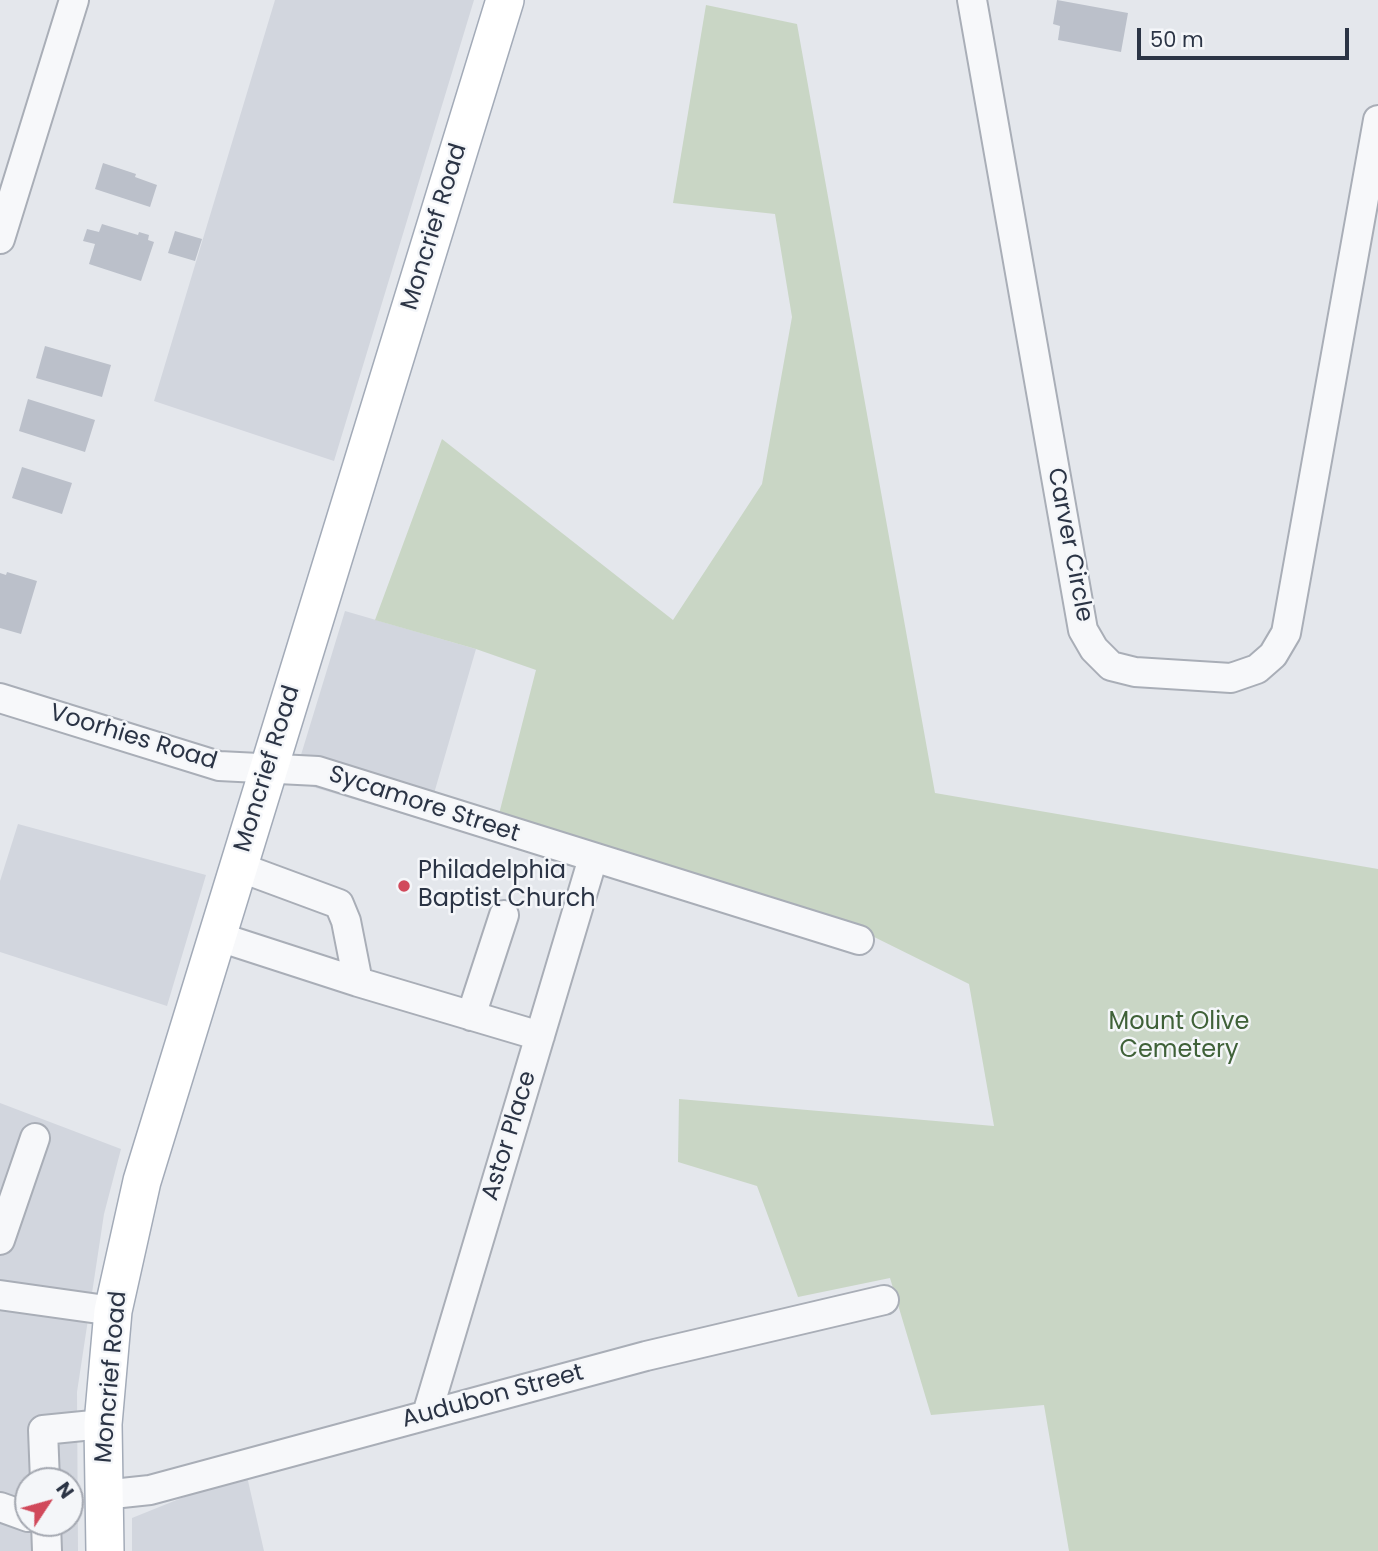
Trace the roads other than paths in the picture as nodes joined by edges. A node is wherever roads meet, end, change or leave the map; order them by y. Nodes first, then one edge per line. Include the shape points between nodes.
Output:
1 (74, 0) edge
2 (505, 0) edge
3 (972, 0) edge
4 (1378, 120) edge
5 (0, 239) edge
6 (0, 698) edge
7 (268, 768) junction
8 (593, 858) junction
9 (239, 867) junction
10 (504, 915) dead end
11 (216, 936) junction
12 (859, 940) dead end
13 (358, 982) junction
14 (471, 1016) junction
15 (540, 1036) junction
16 (35, 1138) dead end
17 (0, 1240) edge
18 (0, 1295) edge
19 (884, 1300) dead end
20 (113, 1311) junction
21 (427, 1414) junction
22 (103, 1424) junction
23 (44, 1467) edge
24 (103, 1494) junction
25 (105, 1551) edge

1 - 5 street
2 - 7 main road, Moncrief Road
3 - 4 street, Carver Circle via 1083,630 1111,666 1135,672 1231,678 1257,669 1273,655 1286,633
6 - 7 street, Voorhies Road via 219,766
7 - 8 street, Sycamore Street via 318,771
7 - 9 main road, Moncrief Road
8 - 12 street, Sycamore Street
8 - 15 street, Astor Place
9 - 11 main road, Moncrief Road
9 - 13 street via 339,904
10 - 14 street
11 - 13 street
11 - 20 main road, Moncrief Road via 142,1181
13 - 14 street
14 - 15 street
15 - 21 street, Astor Place
16 - 17 street
18 - 20 street
19 - 21 street, Audubon Street
20 - 22 main road, Moncrief Road
21 - 24 street, Audubon Street via 150,1490
22 - 23 street via 43,1430
22 - 24 main road, Moncrief Road
24 - 25 main road, Moncrief Road

